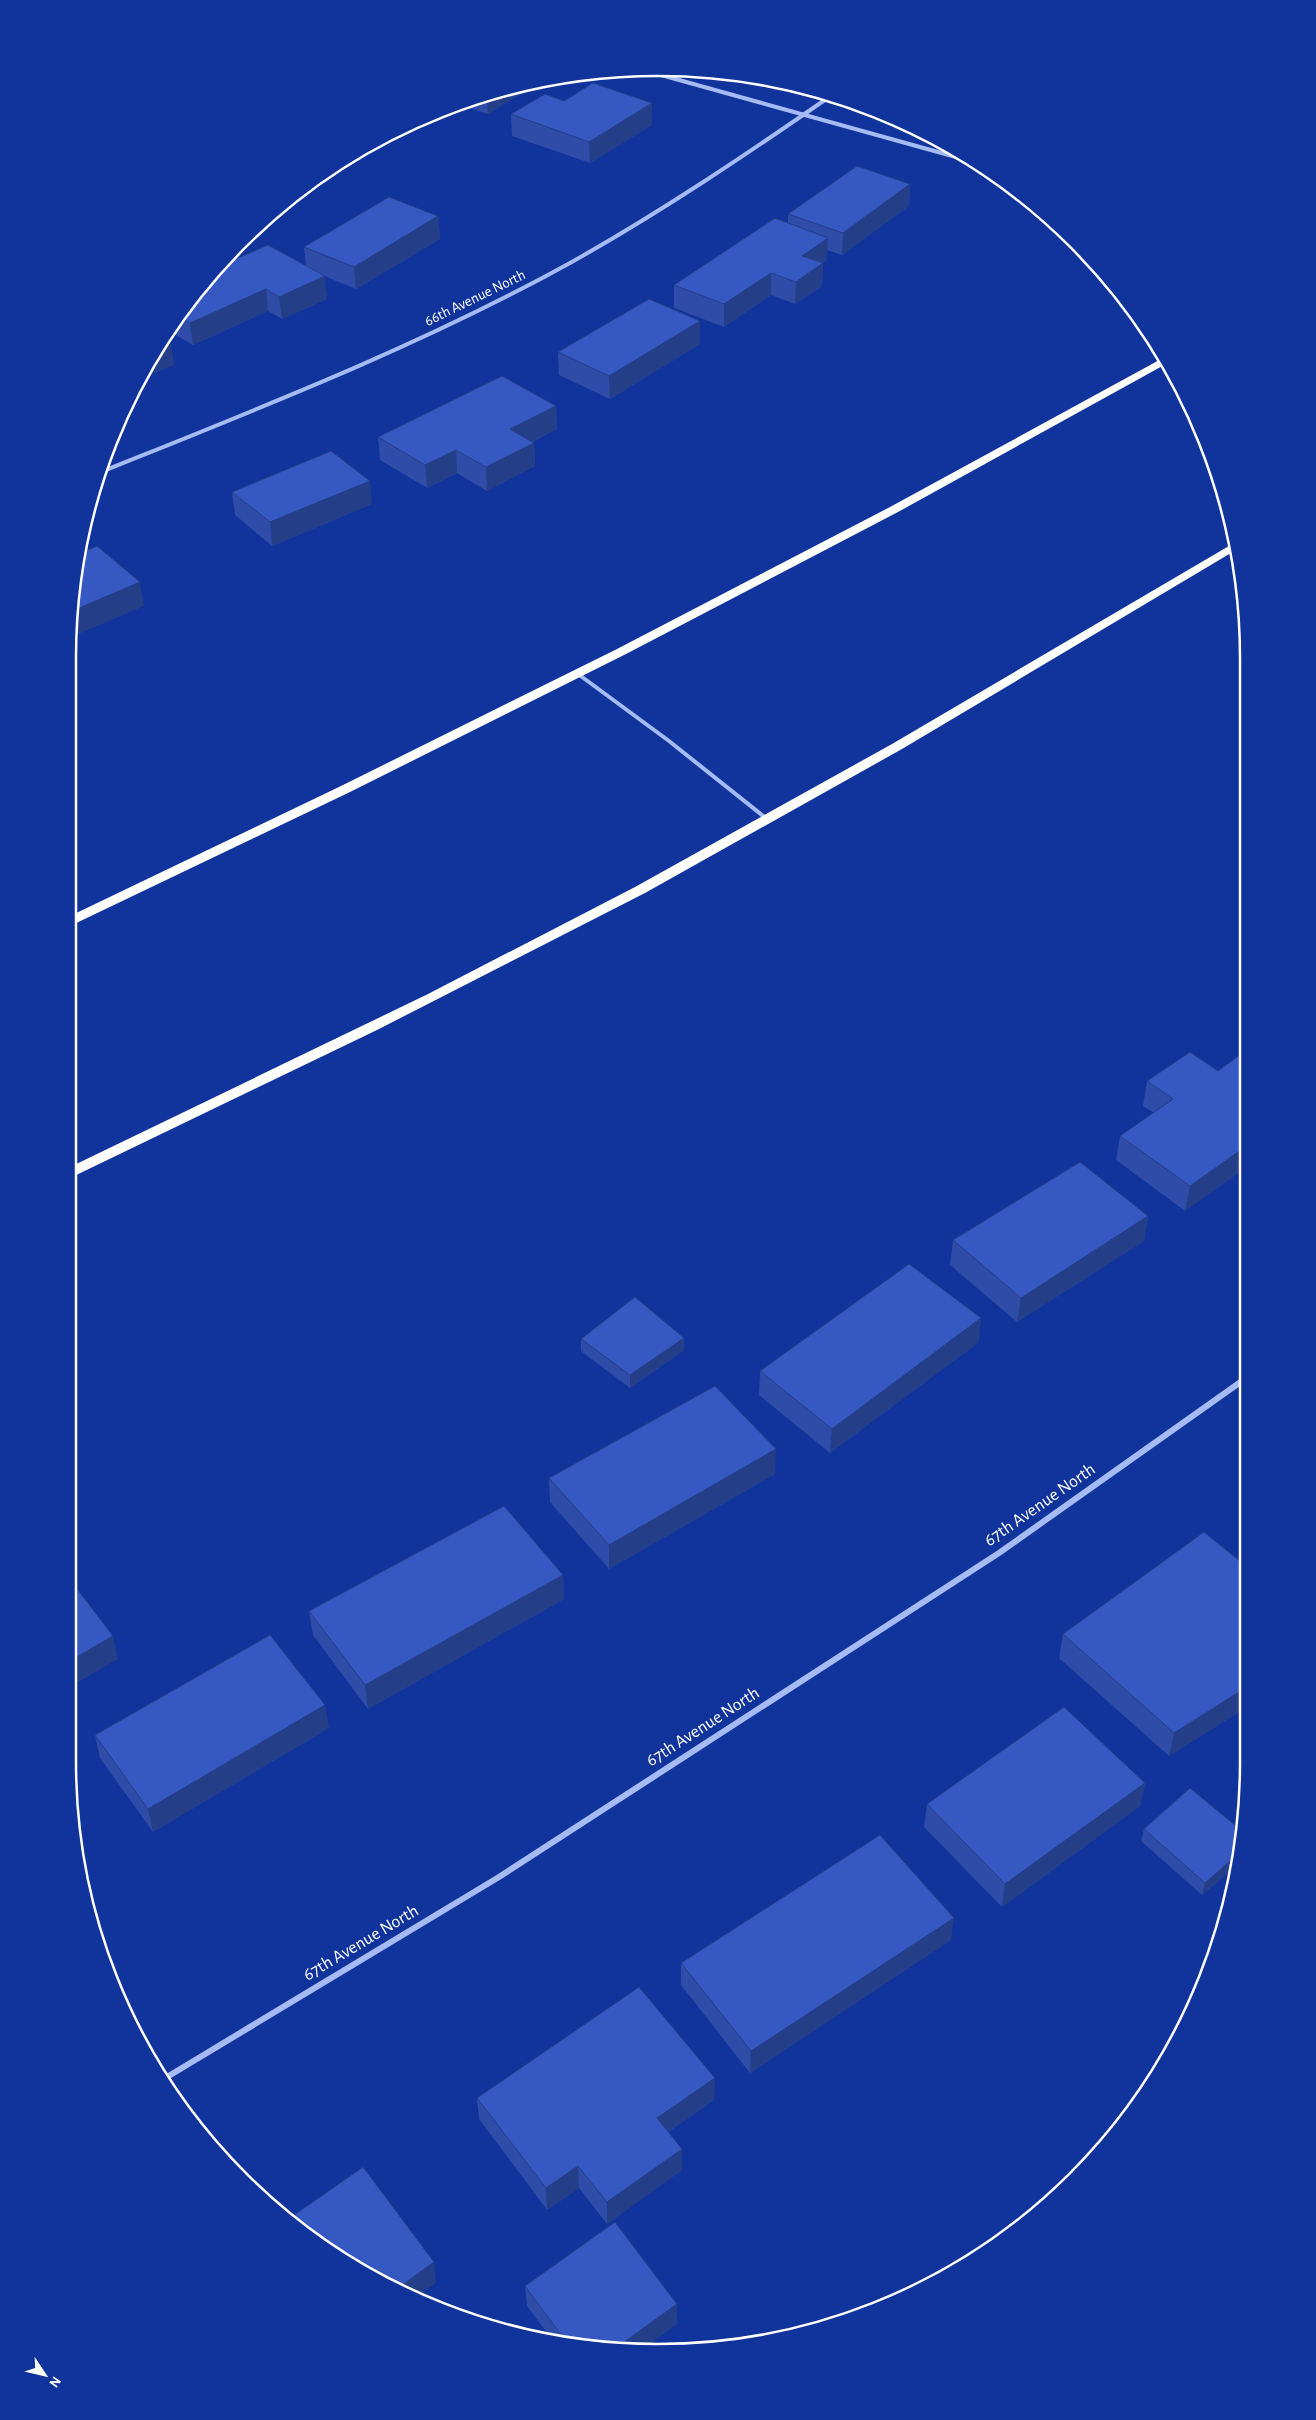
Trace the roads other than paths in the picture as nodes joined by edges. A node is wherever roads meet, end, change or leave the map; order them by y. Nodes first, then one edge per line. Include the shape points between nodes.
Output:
1 (666, 76) edge
2 (824, 101) edge
3 (804, 114) junction
4 (952, 156) edge
5 (1160, 363) edge
6 (108, 469) edge
7 (1230, 549) edge
8 (576, 673) junction
9 (768, 820) junction
10 (76, 919) edge
11 (76, 1170) edge
12 (1240, 1382) edge
13 (168, 2076) edge

1 - 3 street
2 - 3 street, 66th Avenue North
3 - 4 street
3 - 6 street, 66th Avenue North via 660,210 530,284 379,356
5 - 8 highway via 981,463
7 - 9 highway
8 - 9 lane via 669,741
8 - 10 highway
9 - 11 highway via 553,936
12 - 13 street, 67th Avenue North via 999,1553 499,1877

